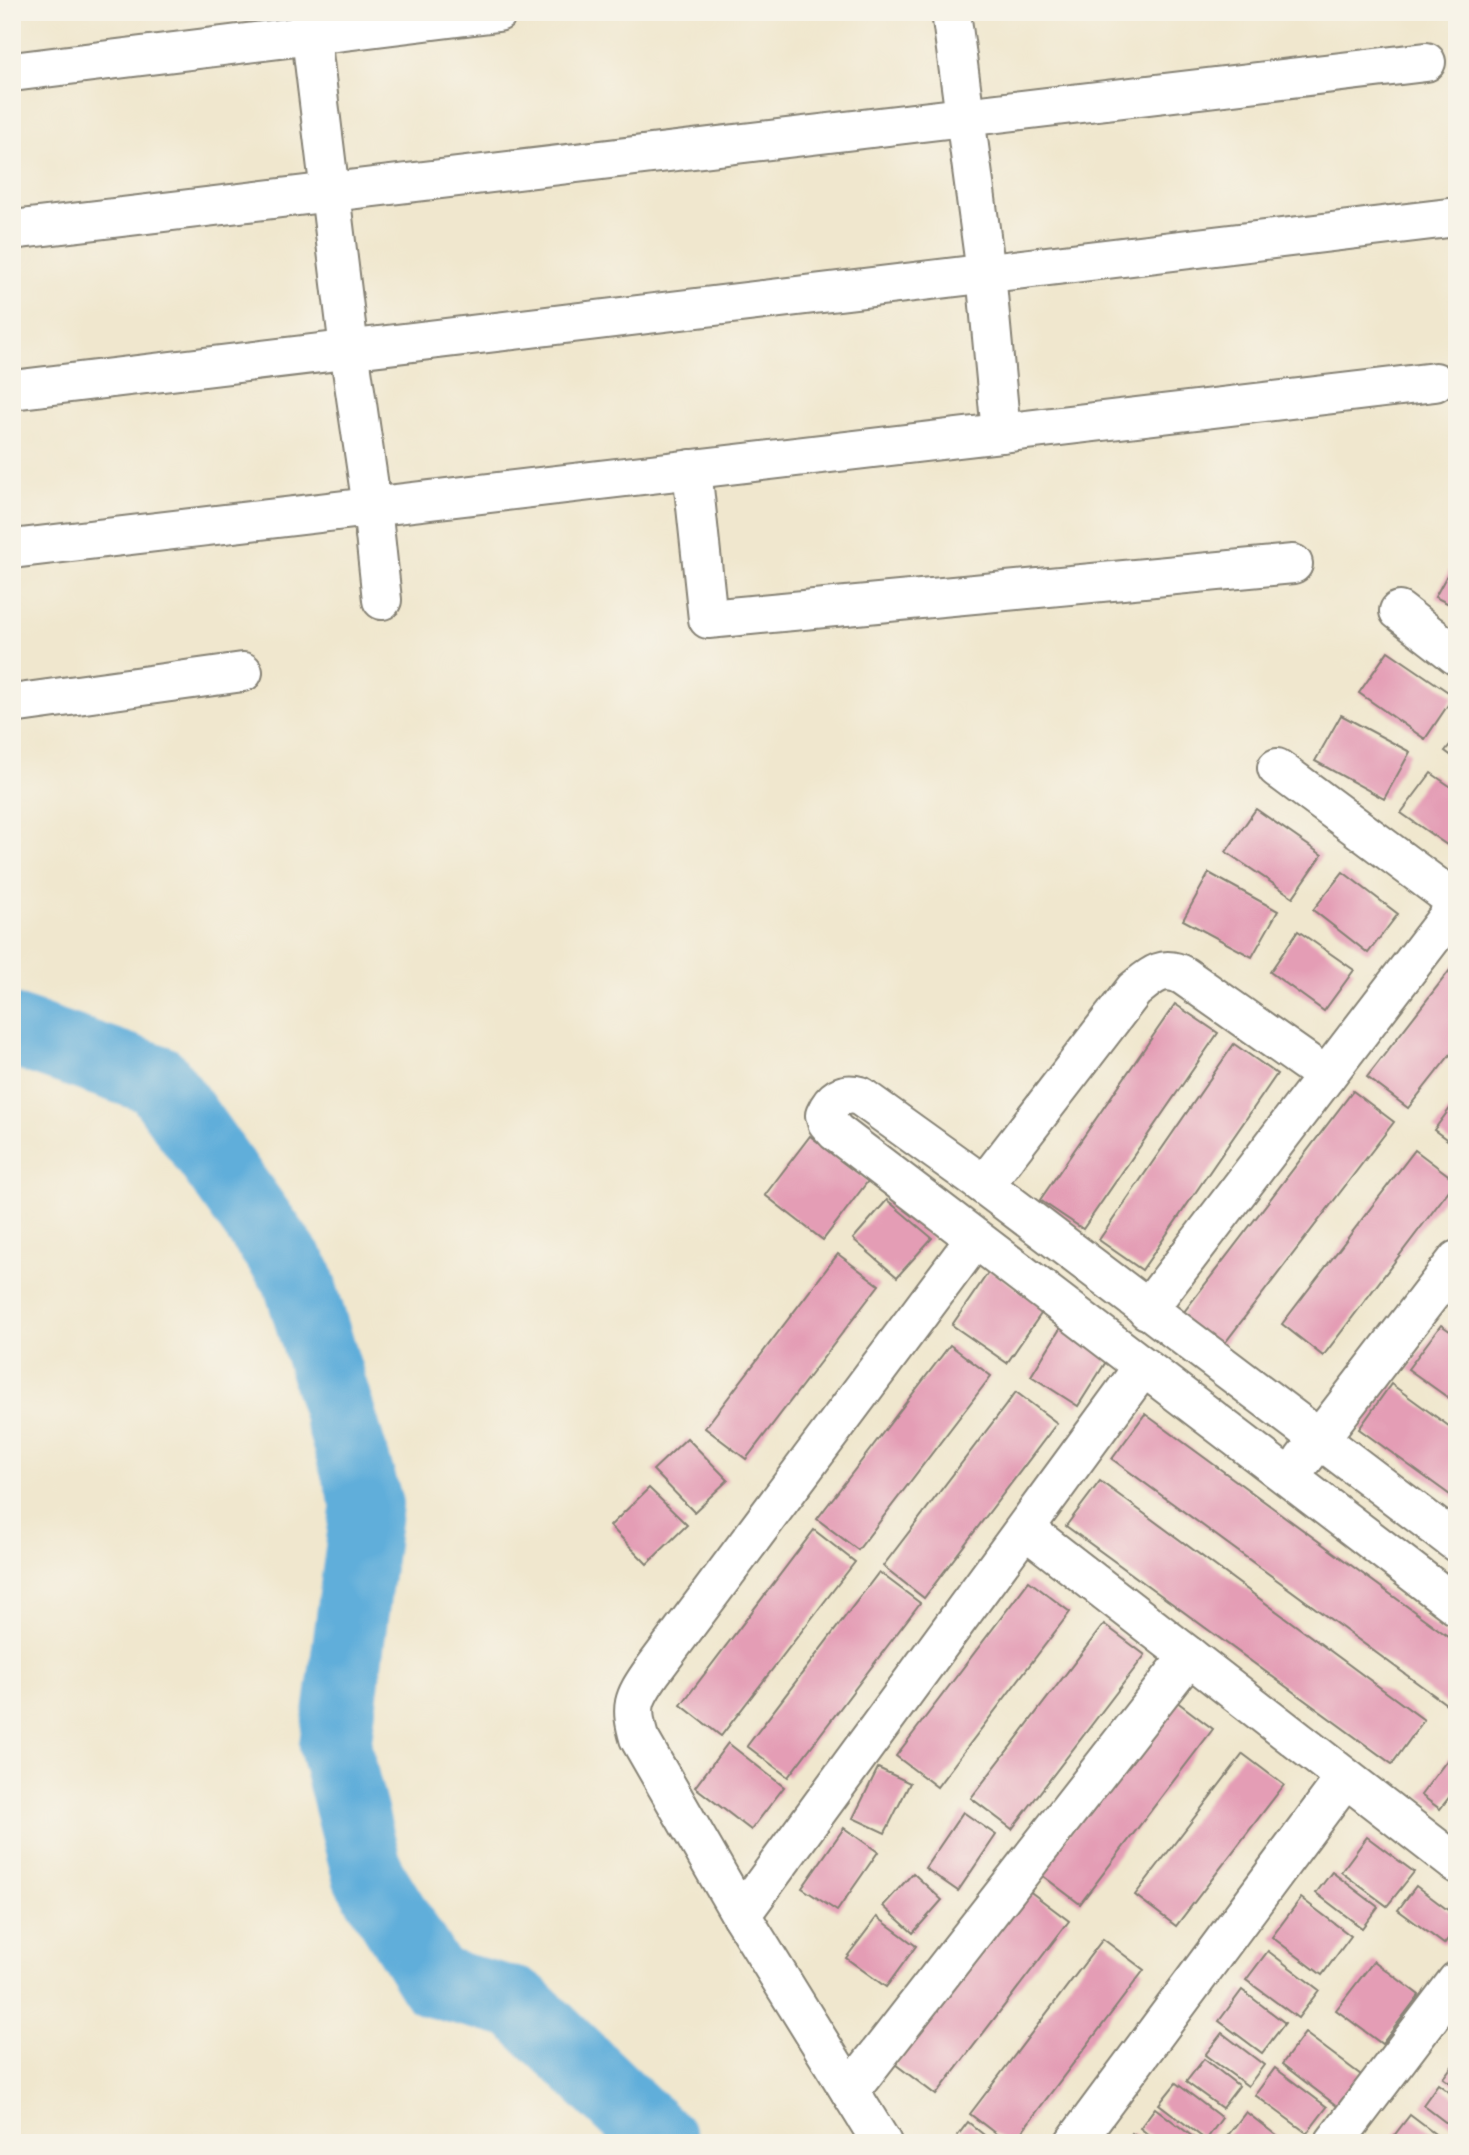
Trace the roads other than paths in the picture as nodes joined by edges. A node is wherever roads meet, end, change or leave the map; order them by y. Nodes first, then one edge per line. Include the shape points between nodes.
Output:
1 (498, 12) edge
2 (951, 12) edge
3 (309, 24) edge
4 (1426, 62) dead end
5 (12, 72) edge
6 (964, 117) junction
7 (331, 192) junction
8 (1457, 217) edge
9 (12, 230) edge
10 (986, 273) junction
11 (349, 349) junction
12 (1435, 382) dead end
13 (12, 390) edge
14 (1001, 433) junction
15 (692, 469) junction
16 (372, 507) junction
17 (12, 548) edge
18 (1293, 564) dead end
19 (382, 600) dead end
20 (1399, 611) dead end
21 (1457, 656) edge
22 (243, 672) dead end
23 (12, 704) edge
24 (1278, 768) dead end
25 (1457, 904) edge
26 (1326, 1076) junction
27 (984, 1185) junction
28 (975, 1239) junction
29 (1452, 1275) edge
30 (1147, 1310) junction
31 (1143, 1367) junction
32 (1319, 1439) junction
33 (1289, 1478) junction
34 (1025, 1529) junction
35 (1457, 1543) edge
36 (1457, 1606) edge
37 (1189, 1656) junction
38 (1345, 1778) junction
39 (1457, 1864) edge
40 (741, 1915) junction
41 (1457, 1980) edge
42 (850, 2091) junction
43 (882, 2143) edge
44 (1074, 2143) edge
45 (1334, 2143) edge

1 - 3 street
2 - 6 street
3 - 5 street
3 - 7 street
4 - 6 street
6 - 7 street
6 - 10 street
7 - 9 street
7 - 11 street
8 - 10 street
10 - 11 street
10 - 14 street
11 - 13 street
11 - 16 street
12 - 14 street
14 - 15 street
15 - 16 street
15 - 18 street via 708,619
16 - 17 street
16 - 19 street
20 - 21 street
22 - 23 street
24 - 25 street
25 - 26 street
26 - 27 street via 1184,976 1158,971 1134,990
26 - 30 street
27 - 28 street via 860,1096 851,1093 831,1102 825,1115 836,1132
27 - 30 street
28 - 31 street
28 - 40 street via 637,1693 633,1715 639,1738
29 - 32 street
30 - 32 street
31 - 33 street
31 - 34 street
32 - 33 street
32 - 35 street
33 - 36 street
34 - 37 street
34 - 40 street
37 - 38 street
37 - 42 street
38 - 39 street
38 - 44 street
40 - 42 street
41 - 45 street
42 - 43 street

